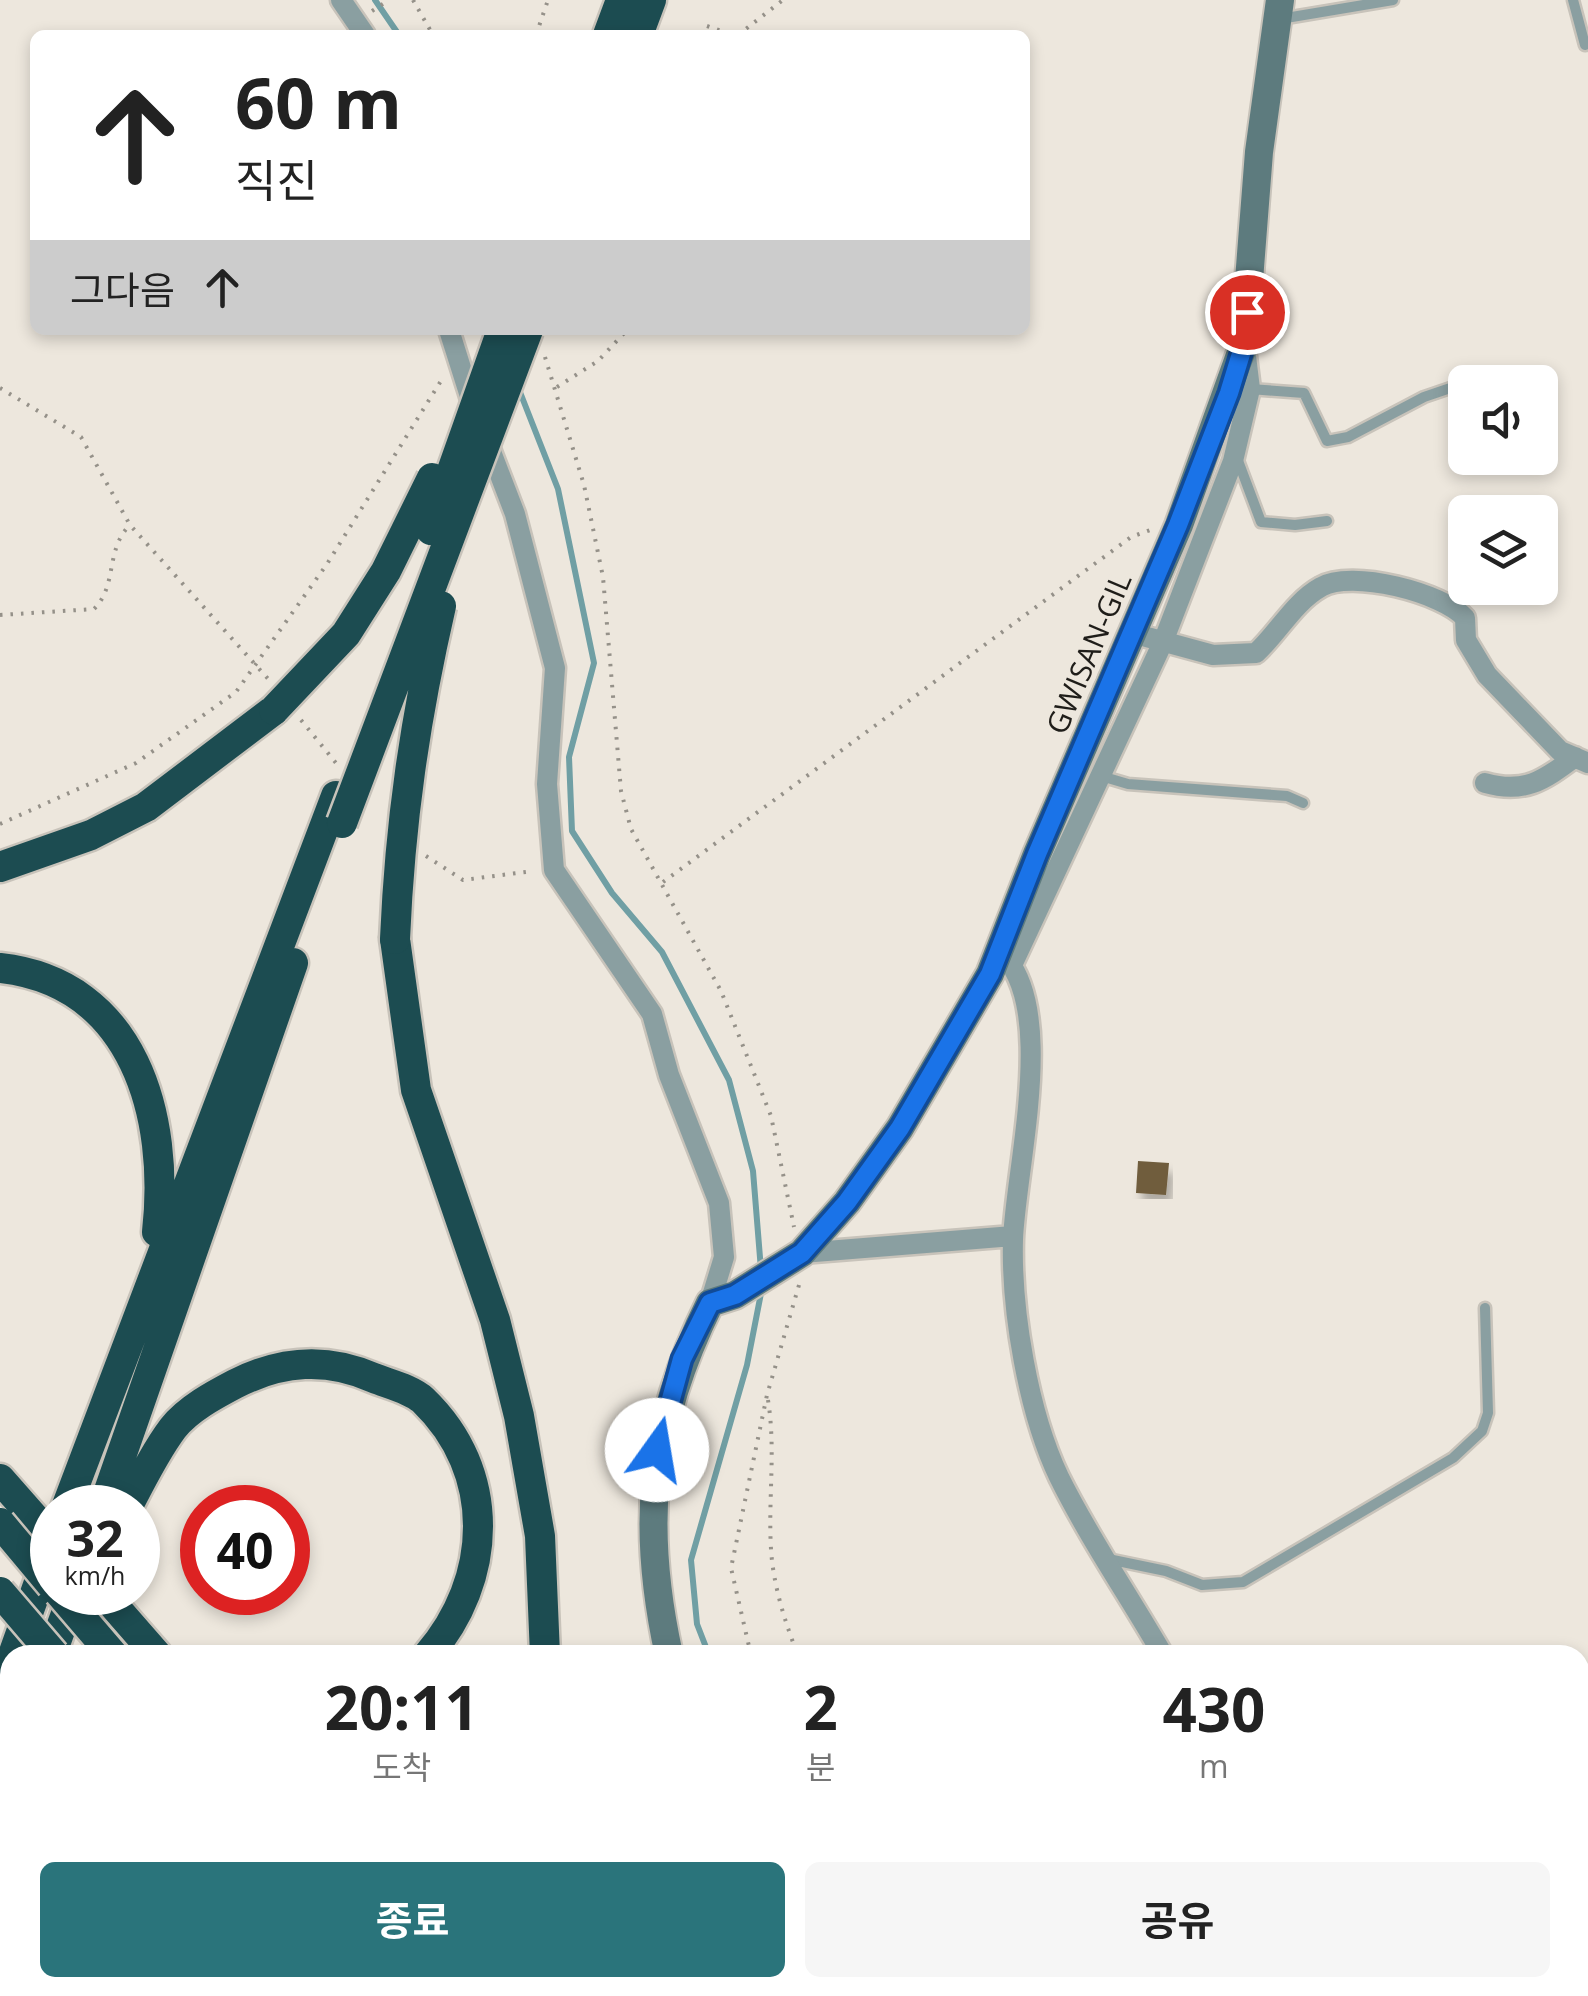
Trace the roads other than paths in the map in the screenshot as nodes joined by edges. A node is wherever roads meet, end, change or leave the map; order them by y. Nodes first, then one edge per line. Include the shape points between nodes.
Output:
1 (341, 0) edge
2 (621, 0) edge
3 (651, 0) edge
4 (1393, 0) edge
5 (1573, 0) edge
6 (1278, 10) edge
7 (362, 30) edge
8 (610, 30) edge
9 (640, 30) edge
10 (1585, 45) dead end
11 (450, 335) edge
12 (499, 335) edge
13 (499, 335) edge
14 (534, 337) edge
15 (1244, 344) junction
16 (1448, 389) edge
17 (1250, 390) junction
18 (1235, 452) junction
19 (464, 499) junction
20 (1327, 521) dead end
21 (1132, 633) junction
22 (1163, 642) junction
23 (1581, 760) edge
24 (1101, 776) junction
25 (1484, 783) dead end
26 (341, 797) junction
27 (1302, 803) dead end
28 (0, 867) edge
29 (1006, 957) junction
30 (0, 968) edge
31 (1013, 1236) junction
32 (794, 1258) junction
33 (722, 1299) junction
34 (1486, 1308) dead end
35 (106, 1398) junction
36 (0, 1479) edge
37 (74, 1485) edge
38 (112, 1485) edge
39 (140, 1485) edge
40 (30, 1513) edge
41 (0, 1523) edge
42 (1107, 1558) junction
43 (30, 1559) edge
44 (0, 1592) edge
45 (30, 1607) edge
46 (68, 1615) edge
47 (79, 1615) edge
48 (122, 1615) edge
49 (126, 1619) junction
50 (17, 1645) edge
51 (56, 1645) edge
52 (104, 1645) edge
53 (149, 1645) edge
54 (165, 1645) edge
55 (436, 1645) edge
56 (545, 1645) edge
57 (667, 1645) edge
58 (1157, 1645) edge

1 - 7 street
2 - 8 highway
3 - 9 highway
4 - 6 lane
5 - 10 lane
6 - 15 street, GWISAN-GIL
11 - 33 street via 515,514 556,668 547,784 554,870 652,1014 719,1203
12 - 28 highway, bridge via 386,571 346,634 283,705 146,808
13 - 26 highway, bridge
14 - 19 highway, bridge
15 - 17 street
15 - 21 street, GWISAN-GIL
16 - 17 lane via 1327,441 1304,393
17 - 18 street
18 - 20 lane via 1261,522
18 - 22 street
19 - 26 highway, bridge
19 - 56 highway, bridge via 414,727 400,826 395,939 416,1090 496,1320 518,1416 540,1536
21 - 22 street
21 - 29 street, GWISAN-GIL
22 - 23 street via 1214,655 1256,653 1322,585 1349,580 1405,590 1453,604 1488,675 1560,751
22 - 24 street
23 - 25 street via 1531,788
24 - 27 lane
24 - 29 street
26 - 35 highway
26 - 38 highway
29 - 31 street via 1028,1002 1029,1033
29 - 32 street, GWISAN-GIL via 900,1128 847,1202
30 - 35 highway via 63,985 102,1016 136,1062 153,1110 162,1188 154,1252
31 - 32 street
31 - 42 street via 1035,1414 1059,1476
32 - 33 street, GWISAN-GIL
33 - 57 street via 682,1359 657,1450 652,1551
34 - 42 lane via 1488,1413 1482,1431 1453,1458 1243,1582 1202,1584
35 - 37 highway
36 - 40 highway
39 - 55 highway via 174,1426 255,1374 315,1361 347,1366 420,1397 455,1440 472,1485 480,1544 450,1629
41 - 43 highway, bridge
42 - 58 street
44 - 51 highway, bridge
45 - 50 highway
46 - 51 highway
47 - 52 highway, bridge
48 - 49 highway
49 - 53 highway
49 - 54 highway

